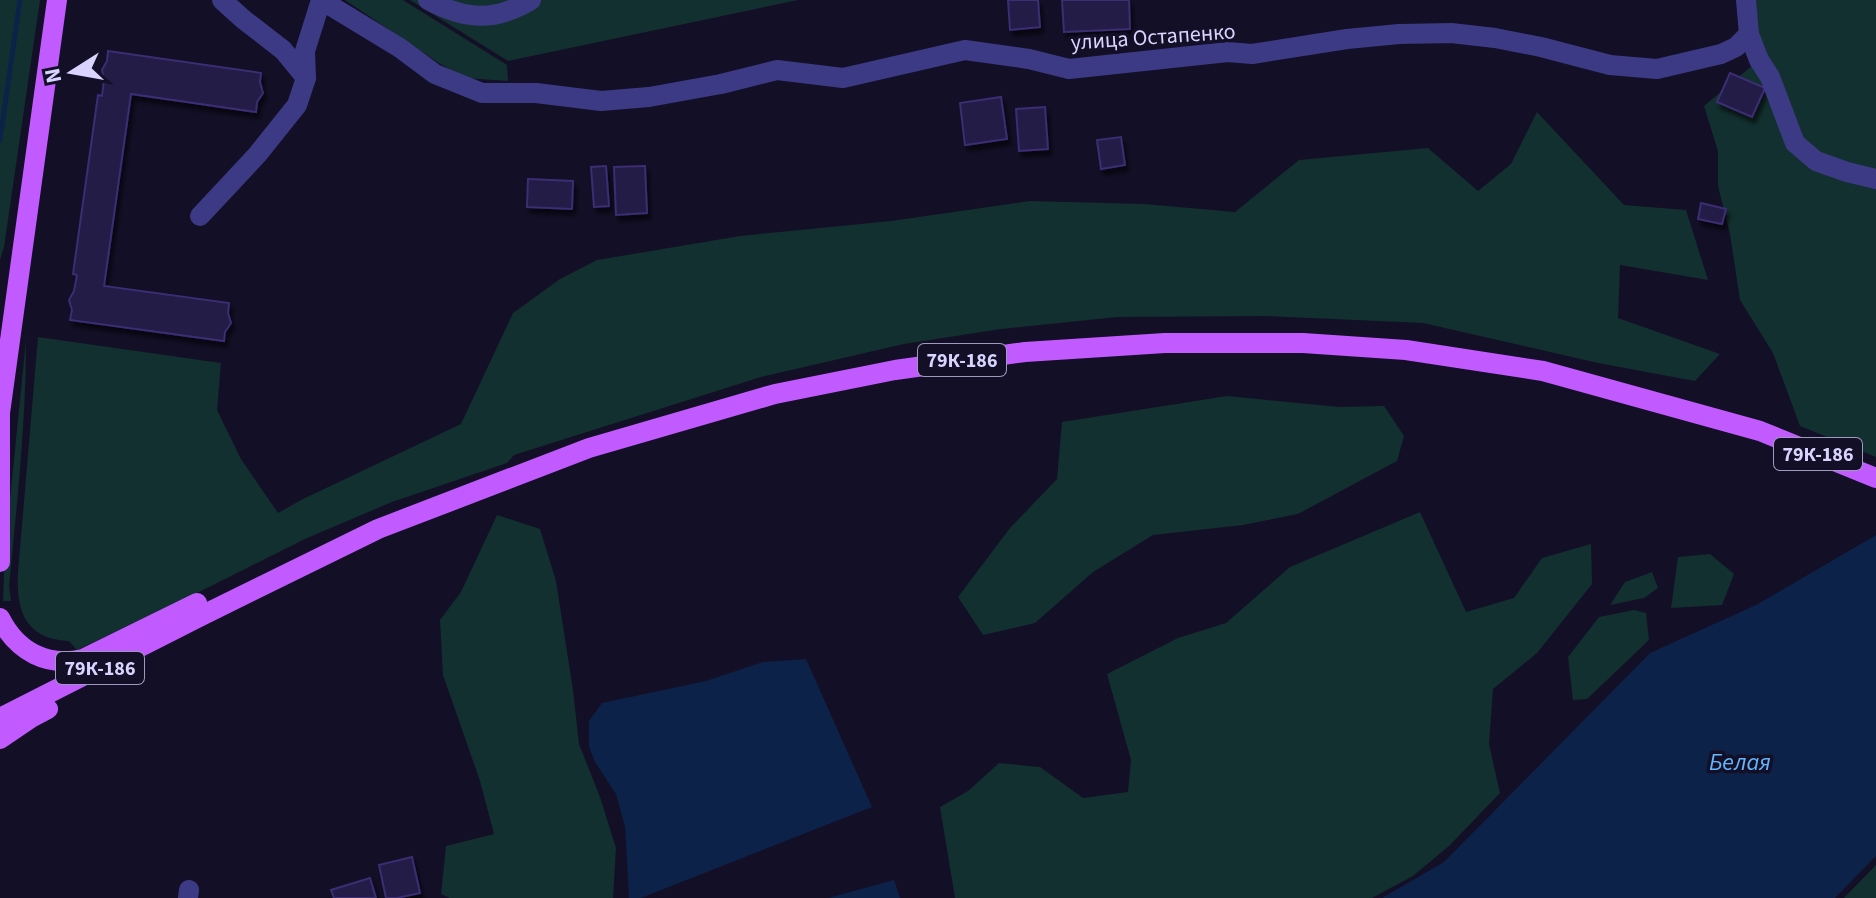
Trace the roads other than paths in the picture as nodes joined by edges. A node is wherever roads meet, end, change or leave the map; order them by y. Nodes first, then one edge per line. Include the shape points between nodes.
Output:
1 (57, 0) edge
2 (222, 0) edge
3 (321, 0) edge
4 (428, 0) edge
5 (531, 0) edge
6 (1746, 0) edge
7 (1749, 34) junction
8 (306, 78) junction
9 (1876, 179) edge
10 (200, 216) dead end
11 (0, 412) edge
12 (1876, 478) edge
13 (378, 529) junction
14 (0, 562) edge
15 (0, 618) edge
16 (0, 718) edge
17 (0, 739) edge

1 - 11 main road
2 - 8 street via 283,50
3 - 7 street, улица Остапенко via 435,74 482,93 601,101 663,95 777,70 843,78 965,50 1069,69 1451,33 1541,47 1610,65 1657,69 1721,54
3 - 8 street via 305,51
4 - 5 street via 457,13 493,17
6 - 7 street
7 - 9 street via 1795,143 1816,161
8 - 10 street via 297,105
11 - 14 main road
12 - 13 main road, 79К-186 via 1760,431 1543,371 1406,350 1303,343 1165,343 1025,352 775,394 589,448
13 - 15 main road via 285,560 83,659 65,663 34,655
13 - 16 main road, 79К-186
13 - 17 main road via 293,583

